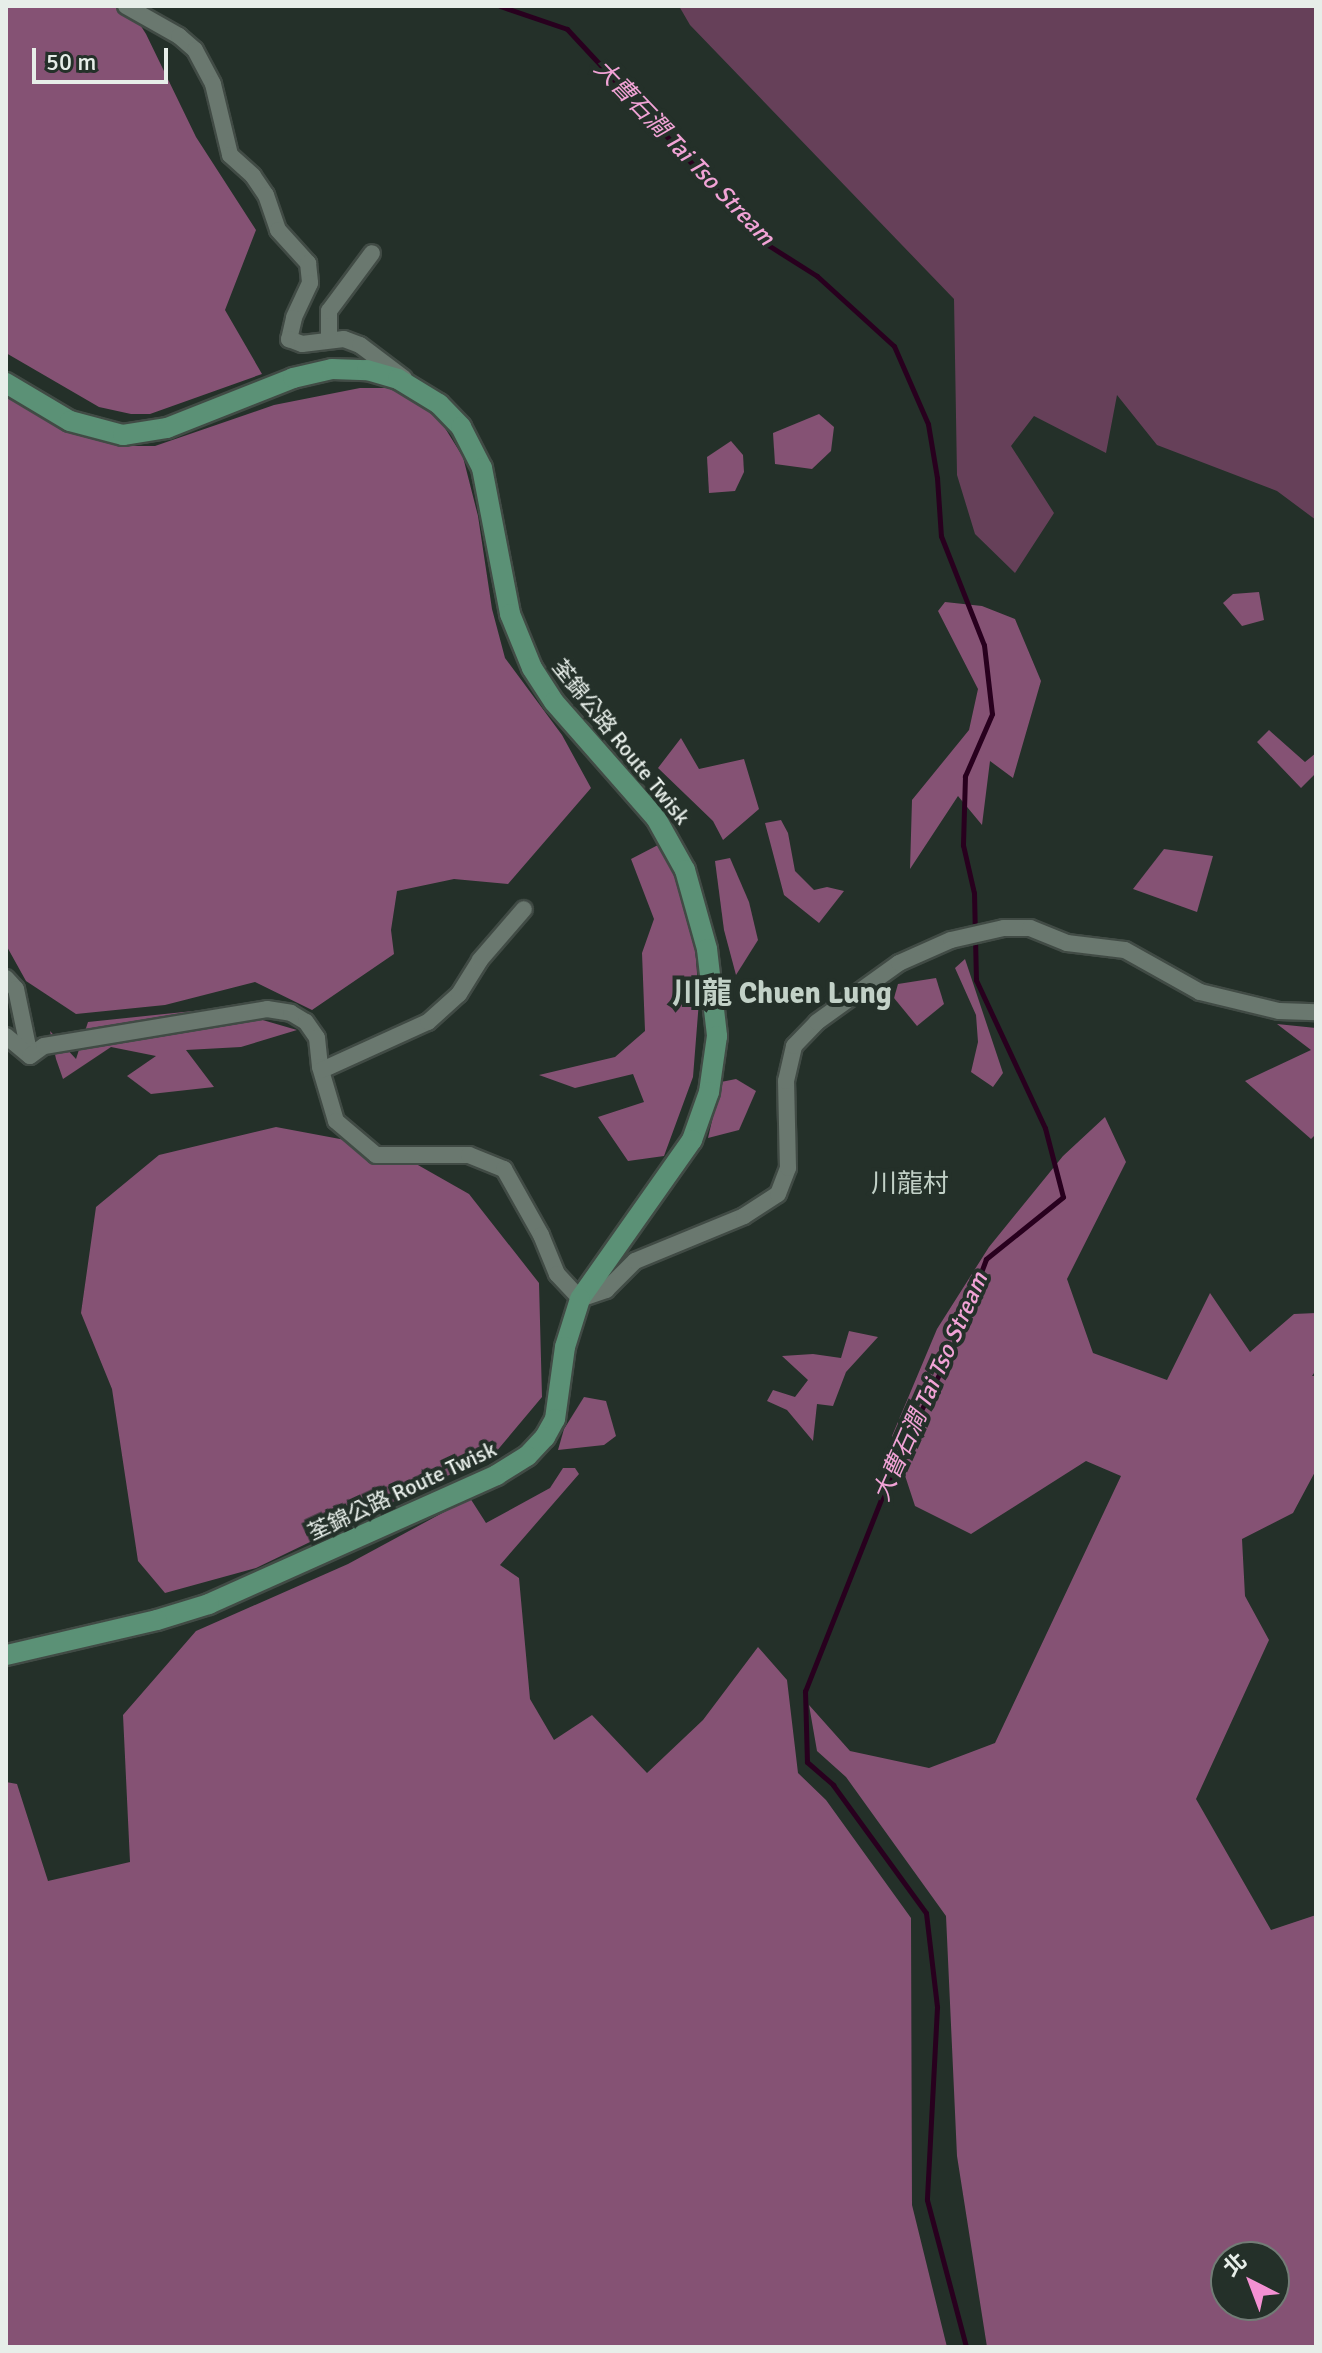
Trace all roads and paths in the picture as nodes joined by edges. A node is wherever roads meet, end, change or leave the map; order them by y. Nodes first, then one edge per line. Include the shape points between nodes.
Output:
1 (126, 6) edge
2 (372, 253) dead end
3 (329, 339) junction
4 (6, 383) edge
5 (414, 386) junction
6 (524, 909) dead end
7 (6, 978) edge
8 (1316, 1012) edge
9 (6, 1036) edge
10 (30, 1056) junction
11 (322, 1070) junction
12 (580, 1299) junction
13 (6, 1655) edge

1 - 3 street via 195,50 213,84 230,155 253,176 278,230 308,263 310,283 289,339 302,344
2 - 3 street via 329,311
3 - 5 street via 360,345
4 - 5 main road, 荃錦公路 Route Twisk via 70,421 123,435 167,428 313,372 367,370
5 - 12 main road, 荃錦公路 Route Twisk via 450,414 476,454 487,486 510,614 524,653 554,702 668,836 690,883 707,949 717,1036 704,1110 676,1167
6 - 11 street via 459,994 428,1022
7 - 10 street via 16,989
8 - 12 street via 1269,1009 1200,992 1125,950 1067,943 1030,928 951,940 899,963 817,1022 794,1046 786,1081 788,1168 778,1194 744,1216 635,1261 606,1290
9 - 10 street
10 - 11 street via 44,1046 267,1009 306,1022 317,1038
11 - 12 street via 336,1121 376,1155 469,1155 504,1169 536,1223 557,1274
12 - 13 main road, 荃錦公路 Route Twisk via 565,1347 551,1428 537,1447 508,1469 209,1604

